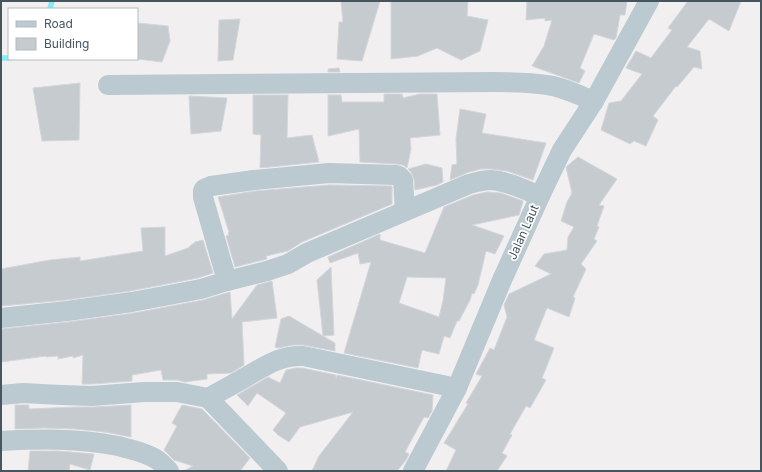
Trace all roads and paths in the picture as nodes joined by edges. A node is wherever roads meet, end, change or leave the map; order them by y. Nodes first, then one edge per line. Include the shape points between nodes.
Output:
1 (649, 1) edge
2 (108, 85) dead end
3 (594, 101) junction
4 (540, 196) junction
5 (405, 211) junction
6 (227, 281) junction
7 (1, 318) edge
8 (457, 388) junction
9 (1, 395) edge
10 (208, 398) junction
11 (1, 442) edge
12 (169, 471) edge
13 (278, 471) edge
14 (413, 471) edge

1 - 3 street, Jalan Laut
2 - 3 street via 537,83
3 - 4 street, Jalan Laut via 562,150
4 - 5 street via 510,184 487,180 469,184
4 - 8 street, Jalan Laut
5 - 6 street via 307,253 288,264
5 - 6 street via 403,180 396,175 329,173 254,180 204,189 203,197
6 - 7 street via 202,289 132,302
8 - 10 street via 296,356 274,361
8 - 14 street, Jalan Laut
9 - 10 street via 23,393 92,396 171,392
10 - 13 street
11 - 12 street via 68,439 97,442 133,449 156,459

